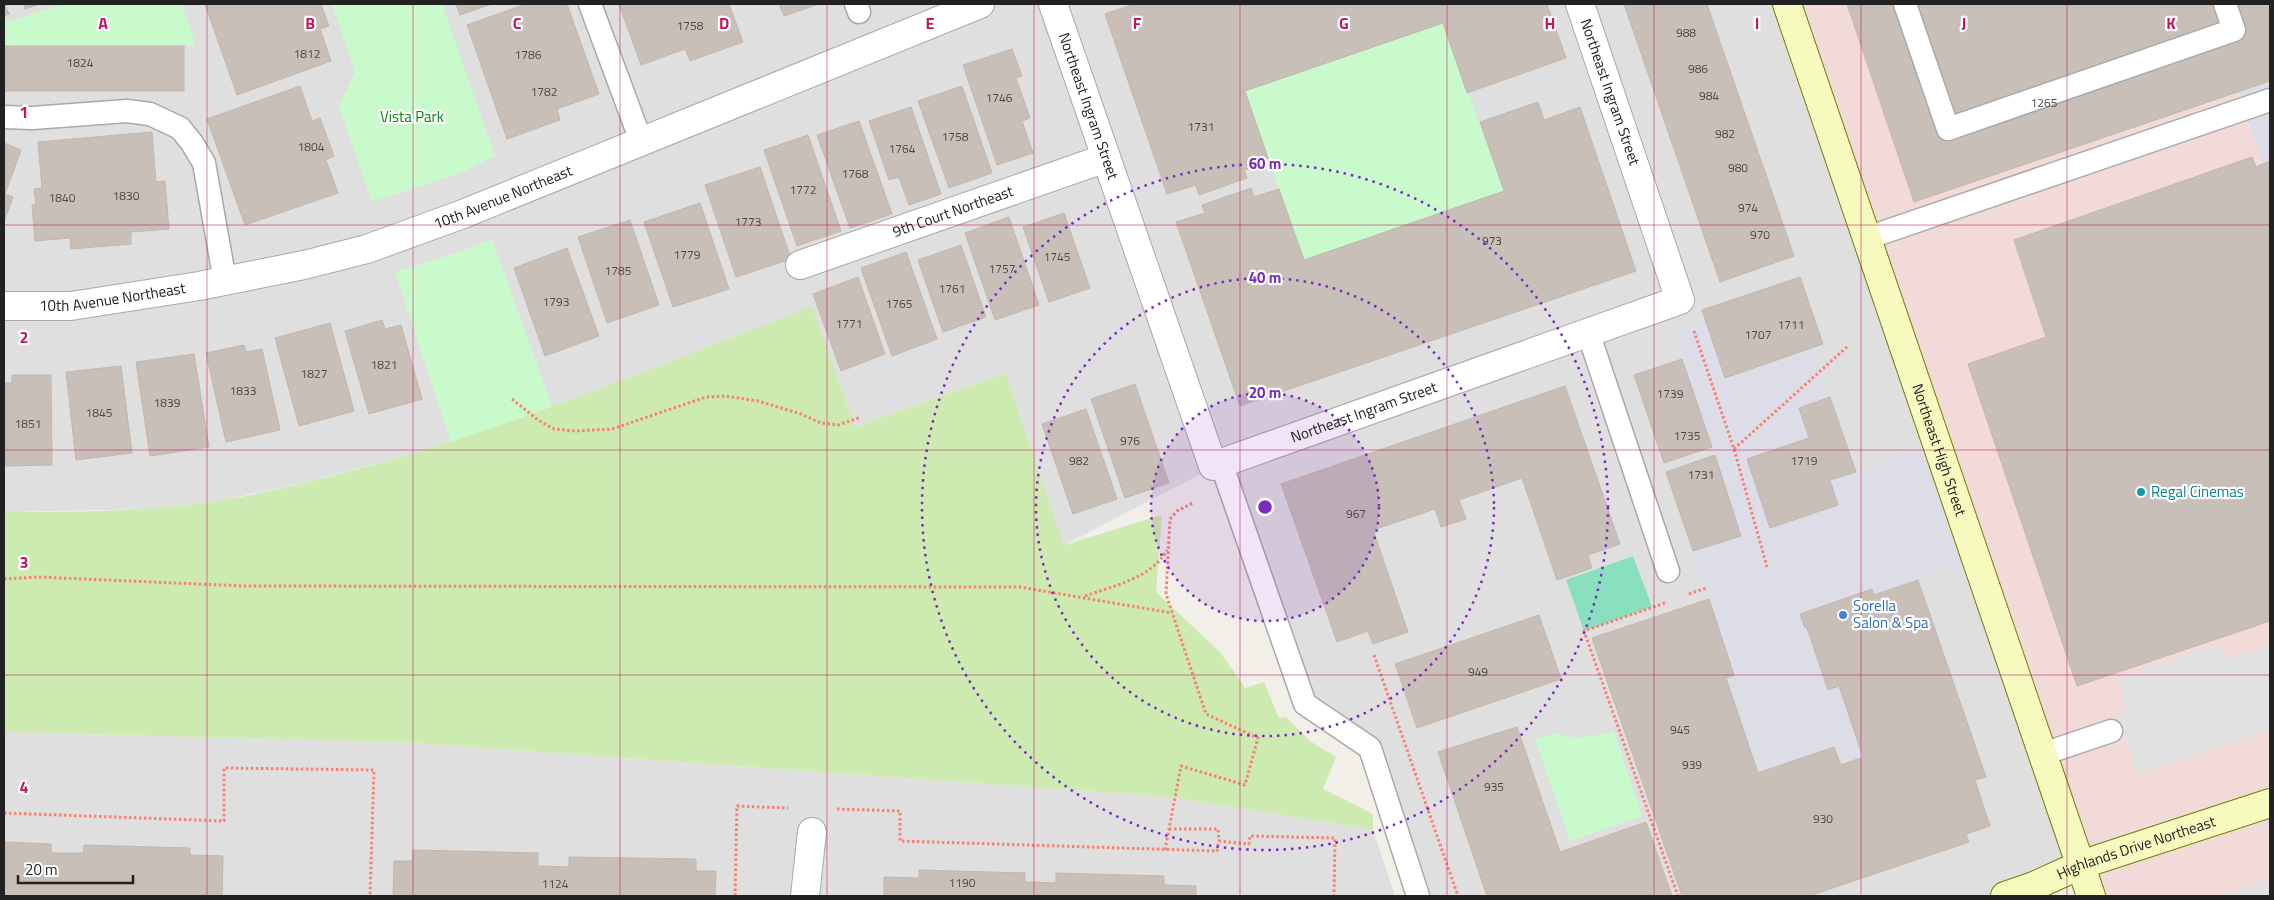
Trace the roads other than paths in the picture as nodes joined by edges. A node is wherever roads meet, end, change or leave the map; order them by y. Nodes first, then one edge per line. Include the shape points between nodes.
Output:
1 (590, 4) edge
2 (980, 4) edge
3 (1053, 4) edge
4 (1580, 4) edge
5 (1787, 4) edge
6 (1905, 4) edge
7 (2225, 4) edge
8 (2270, 100) edge
9 (4, 117) edge
10 (641, 141) junction
11 (1106, 158) junction
12 (1867, 238) junction
13 (800, 265) dead end
14 (225, 280) junction
15 (4, 306) edge
16 (1588, 332) junction
17 (1222, 463) junction
18 (1668, 570) dead end
19 (2111, 731) dead end
20 (2042, 754) junction
21 (2270, 803) edge
22 (812, 832) dead end
23 (2080, 865) junction
24 (805, 896) edge
25 (1418, 896) edge
26 (2004, 896) edge
27 (2091, 896) edge

1 - 10 lane
2 - 10 street, 10th Avenue Northeast
3 - 11 street, Northeast Ingram Street
4 - 16 street, Northeast Ingram Street via 1680,300
5 - 12 street, Northeast High Street
6 - 7 lane via 1948,129 2234,30
8 - 12 lane via 1976,191
9 - 14 lane via 127,111 150,114 180,128 204,163
10 - 14 street, 10th Avenue Northeast via 463,214 367,249
11 - 13 street, 9th Court Northeast
11 - 17 street, Northeast Ingram Street via 1213,466
12 - 20 street, Northeast High Street
14 - 15 street, 10th Avenue Northeast via 71,306
16 - 17 street, Northeast Ingram Street
16 - 18 lane
17 - 25 lane via 1305,704 1370,748
19 - 20 lane
20 - 23 street, Northeast High Street
21 - 23 street, Highlands Drive Northeast
22 - 24 street
23 - 26 street, Highlands Drive Northeast
23 - 27 street, Northeast High Street

